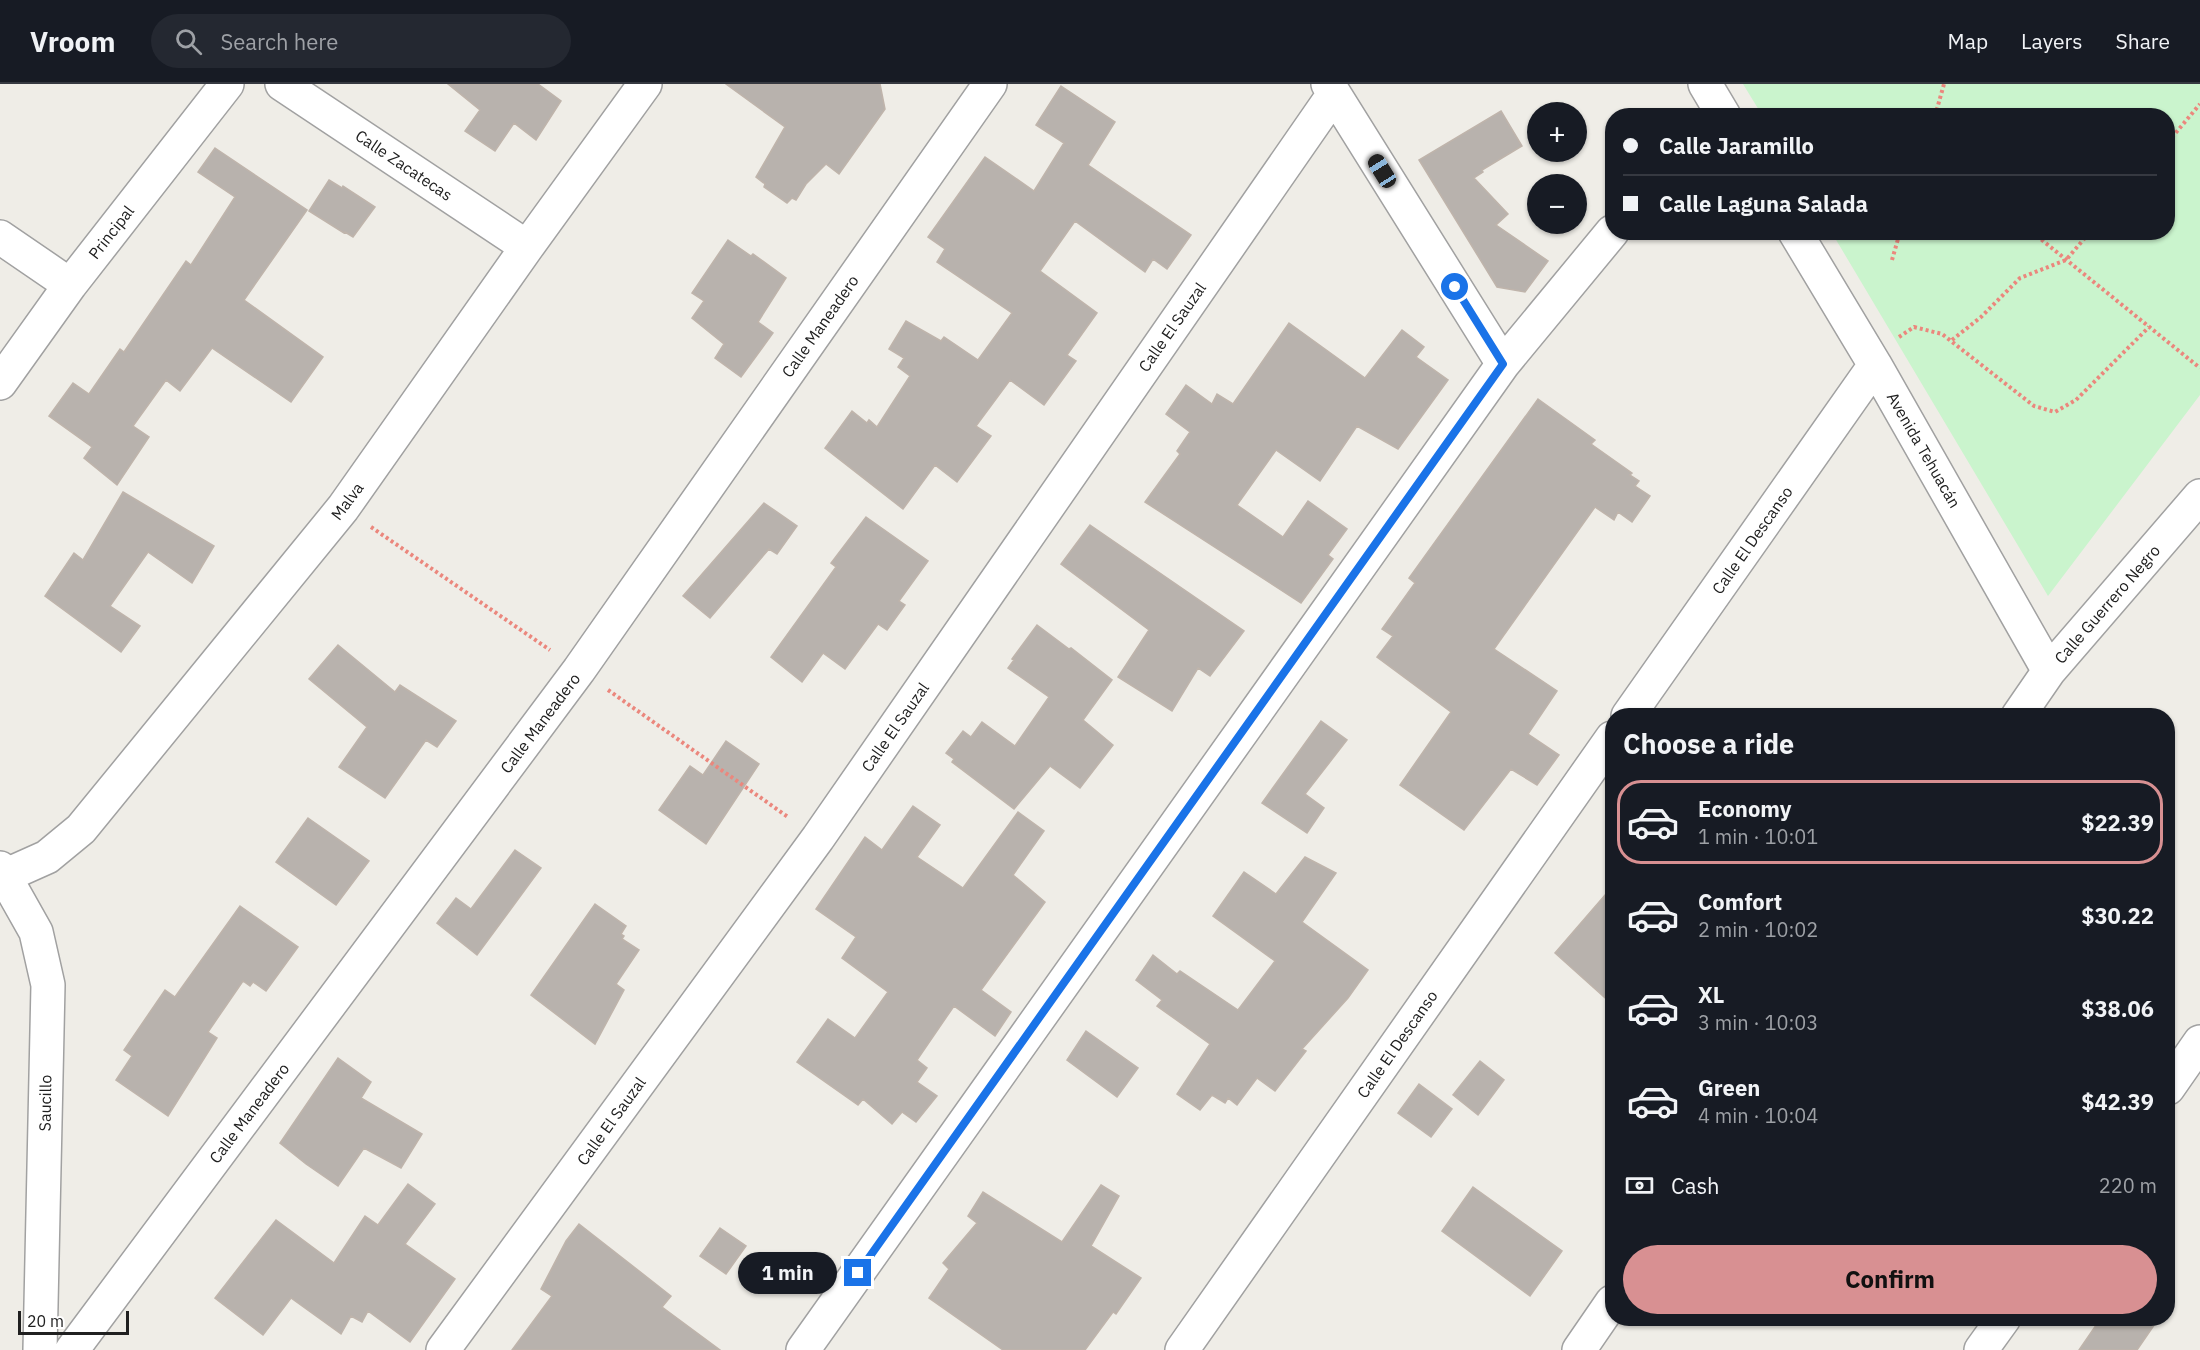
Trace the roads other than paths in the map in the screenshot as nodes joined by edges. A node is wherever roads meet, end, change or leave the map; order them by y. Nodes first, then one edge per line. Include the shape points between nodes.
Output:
1 (226, 84) edge
2 (282, 84) edge
3 (645, 84) edge
4 (990, 84) edge
5 (1331, 89) edge
6 (0, 237) edge
7 (1605, 240) edge
8 (1800, 240) edge
9 (527, 247) junction
10 (70, 285) junction
11 (1503, 364) junction
12 (1875, 365) junction
13 (0, 383) edge
14 (2200, 496) edge
15 (2049, 671) junction
16 (1634, 708) edge
17 (2024, 708) edge
18 (1605, 748) edge
19 (2, 874) edge
20 (2200, 1042) edge
21 (2175, 1078) edge
22 (1605, 1312) edge
23 (1998, 1326) edge
24 (40, 1350) edge
25 (72, 1350) edge
26 (443, 1350) edge
27 (803, 1350) edge
28 (1182, 1350) edge
29 (1579, 1350) edge
30 (1981, 1350) edge

1 - 10 street, Principal
2 - 9 street, Calle Zacatecas
3 - 9 street, Malva
4 - 25 street, Calle Maneadero via 579,670
5 - 11 street
5 - 26 street, Calle El Sauzal via 818,837
6 - 10 street
7 - 11 street
8 - 12 street, Avenida Tehuacán
9 - 19 street, Malva via 343,508 81,829 47,857
10 - 13 street, Principal
11 - 27 street
12 - 15 street, Avenida Tehuacán
12 - 16 street, Calle El Descanso
14 - 15 street, Calle Guerrero Negro
15 - 17 street, Calle Guerrero Negro
18 - 28 street, Calle El Descanso
19 - 24 street, Saucillo via 36,932 48,985
20 - 21 street
22 - 29 street
23 - 30 street

